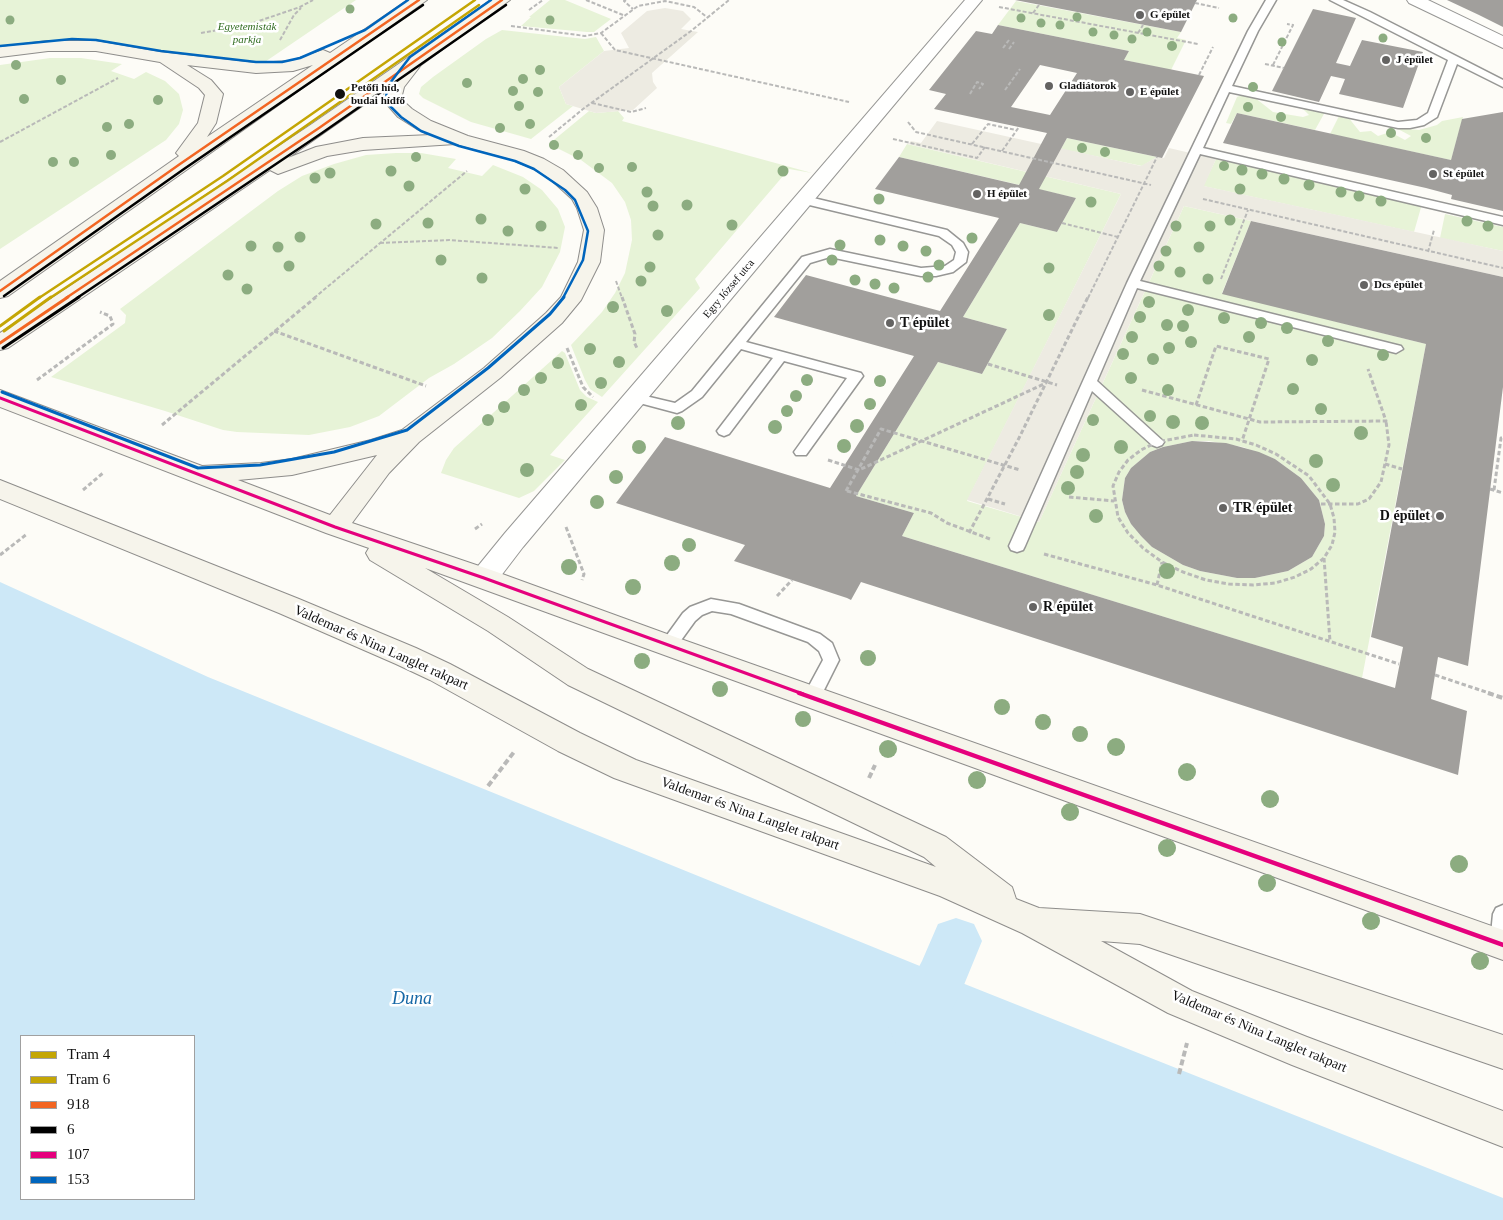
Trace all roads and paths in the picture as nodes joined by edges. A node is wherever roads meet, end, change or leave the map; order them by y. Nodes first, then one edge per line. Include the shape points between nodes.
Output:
1 (314, 0) edge
2 (419, 0) edge
3 (502, 0) edge
4 (543, 0) edge
5 (586, 0) edge
6 (626, 0) edge
7 (729, 0) edge
8 (1271, 0) edge
9 (1335, 0) edge
10 (1415, 0) edge
11 (973, 1) edge
12 (1195, 3) dead end
13 (308, 4) junction
14 (1039, 5) dead end
15 (1219, 8) dead end
16 (633, 9) junction
17 (523, 14) dead end
18 (1034, 14) junction
19 (624, 15) junction
20 (708, 18) junction
21 (1143, 25) dead end
22 (510, 26) dead end
23 (601, 33) junction
24 (1138, 33) junction
25 (198, 34) dead end
26 (368, 35) junction
27 (1009, 40) dead end
28 (1014, 42) dead end
29 (1503, 43) edge
30 (278, 44) dead end
31 (1198, 44) dead end
32 (1214, 47) dead end
33 (1003, 48) dead end
34 (1009, 49) dead end
35 (0, 52) edge
36 (160, 57) junction
37 (656, 58) junction
38 (1454, 59) junction
39 (414, 62) junction
40 (1264, 64) dead end
41 (1284, 68) dead end
42 (1020, 69) dead end
43 (1199, 75) dead end
44 (120, 77) dead end
45 (1503, 84) edge
46 (1227, 88) junction
47 (979, 89) dead end
48 (1005, 90) dead end
49 (970, 94) dead end
50 (592, 103) junction
51 (646, 108) dead end
52 (880, 110) junction
53 (1019, 127) dead end
54 (1016, 130) junction
55 (916, 132) dead end
56 (552, 134) dead end
57 (461, 140) junction
58 (0, 142) edge
59 (910, 143) dead end
60 (972, 144) junction
61 (985, 148) junction
62 (1198, 150) junction
63 (1002, 152) junction
64 (1158, 157) dead end
65 (180, 164) junction
66 (465, 173) dead end
67 (241, 181) junction
68 (1144, 183) junction
69 (1177, 192) junction
70 (805, 200) junction
71 (1248, 210) junction
72 (1503, 221) edge
73 (1062, 223) dead end
74 (1432, 236) dead end
75 (1118, 237) junction
76 (380, 243) junction
77 (564, 248) dead end
78 (1428, 252) junction
79 (1503, 268) edge
80 (616, 277) dead end
81 (1133, 283) junction
82 (0, 291) edge
83 (1212, 303) junction
84 (99, 312) dead end
85 (274, 331) junction
86 (564, 340) dead end
87 (1358, 340) junction
88 (0, 343) edge
89 (738, 344) junction
90 (1396, 350) dead end
91 (638, 352) dead end
92 (781, 356) junction
93 (988, 364) dead end
94 (1090, 379) junction
95 (37, 380) dead end
96 (1046, 382) junction
97 (583, 386) dead end
98 (429, 387) dead end
99 (0, 398) edge
100 (637, 398) junction
101 (1196, 405) junction
102 (1249, 419) junction
103 (1386, 421) junction
104 (162, 425) dead end
105 (724, 430) dead end
106 (410, 436) junction
107 (1503, 438) edge
108 (1242, 441) junction
109 (922, 442) junction
110 (1156, 442) junction
111 (801, 452) dead end
112 (1385, 464) junction
113 (844, 465) dead end
114 (1005, 465) junction
115 (859, 470) junction
116 (1402, 470) dead end
117 (1026, 472) dead end
118 (197, 474) junction
119 (0, 489) edge
120 (1503, 493) edge
121 (1040, 494) junction
122 (988, 499) junction
123 (1114, 500) junction
124 (1320, 504) dead end
125 (1330, 504) junction
126 (1010, 505) dead end
127 (335, 527) junction
128 (970, 533) junction
129 (1018, 546) junction
130 (1324, 558) junction
131 (580, 562) dead end
132 (1162, 562) junction
133 (484, 578) junction
134 (581, 582) dead end
135 (1157, 585) junction
136 (1330, 641) junction
137 (668, 646) junction
138 (1399, 664) dead end
139 (1435, 675) dead end
140 (812, 697) junction
141 (1503, 698) edge
142 (535, 724) junction
143 (488, 786) dead end
144 (1503, 914) edge
145 (1034, 922) junction
146 (1502, 944) edge
147 (1503, 1052) edge
148 (1503, 1130) edge

1 - 13 path
2 - 26 main road
3 - 39 main road
4 - 17 path
5 - 19 path
6 - 16 path
7 - 20 path
8 - 46 lane
9 - 38 lane
10 - 29 street
11 - 18 path
11 - 52 street, Egry József utca
12 - 15 path
13 - 25 path via 247,25
13 - 30 path via 294,15
14 - 18 path
16 - 19 path
16 - 20 path via 665,1 694,6
18 - 24 path
19 - 23 path
20 - 37 path
21 - 24 path
22 - 23 path via 585,36
23 - 37 path via 615,50
24 - 31 path
26 - 36 main road via 302,64 283,68
26 - 65 main road
27 - 33 path
28 - 34 path
32 - 43 path
35 - 36 main road via 72,45
36 - 65 main road via 197,78 214,94 207,123
37 - 50 path
37 - 52 path
38 - 45 lane
38 - 46 lane via 1433,115 1420,123 1398,125
39 - 57 main road via 395,86 392,100 424,125
39 - 67 main road
40 - 41 path
42 - 48 path
44 - 58 path
46 - 62 lane
47 - 49 path via 983,84 978,82
50 - 51 path via 631,112
50 - 56 path
52 - 70 street, Egry József utca
53 - 54 path
54 - 60 path via 988,124
54 - 63 path
55 - 60 path
57 - 67 main road via 396,141 324,151
57 - 106 main road via 537,163 569,185 587,208 594,230 592,245 580,283 554,318 492,373
59 - 61 path via 977,158
60 - 61 path
61 - 63 path
62 - 69 lane
62 - 72 lane
63 - 68 path
64 - 68 path
65 - 82 main road
66 - 76 path
67 - 88 main road
68 - 75 path
69 - 71 path
69 - 81 lane
70 - 89 lane via 943,233 957,243 962,252 960,262 949,269 921,272 839,254 818,255 800,265
70 - 100 street, Egry József utca
71 - 78 path
71 - 83 path
73 - 75 path
74 - 78 path
75 - 96 path
76 - 77 path via 450,240
76 - 85 path
78 - 79 path
80 - 91 path
81 - 83 lane
81 - 94 lane
83 - 87 lane
84 - 95 path via 110,316 113,324
85 - 98 path
85 - 104 path
86 - 97 path
87 - 90 lane
87 - 103 path
89 - 92 lane
89 - 100 lane via 698,394 683,406 677,408
92 - 105 lane
92 - 111 lane via 856,376
93 - 96 path
94 - 101 path
94 - 110 lane
94 - 121 lane
96 - 109 path
96 - 114 path
99 - 118 main road
100 - 133 street, Egry József utca
101 - 102 path
101 - 102 path via 1216,346 1269,359
102 - 103 path via 1260,422
102 - 108 path
103 - 112 path via 1388,445
106 - 118 main road via 292,467
106 - 127 main road via 380,467
107 - 120 path via 1492,489
108 - 110 path via 1194,435
108 - 125 path via 1293,464 1309,476
109 - 114 path
109 - 115 path
109 - 115 path via 881,429
110 - 123 path via 1128,460 1119,472 1113,486
112 - 116 path
112 - 125 path via 1381,482 1368,499 1358,504
113 - 115 path
114 - 117 path
114 - 122 path
115 - 128 path via 846,492 931,513
118 - 127 main road
119 - 142 main road, Valdemar és Nina Langlet rakpart via 406,656
121 - 123 path
121 - 129 lane
122 - 126 path
122 - 128 path
123 - 132 path via 1118,517 1128,533
124 - 125 path
125 - 130 path via 1335,532
127 - 133 main road
127 - 145 main road via 498,624 578,677 935,847
128 - 129 path
129 - 135 path
130 - 132 path via 1295,578 1253,585 1206,580
130 - 136 path
131 - 134 path via 584,574
132 - 135 path
133 - 137 main road
135 - 136 path
136 - 138 path
137 - 140 main road
137 - 140 lane via 696,611 711,605 733,608 814,638 826,647 830,666
139 - 141 path
140 - 146 main road
142 - 143 path
142 - 145 main road, Valdemar és Nina Langlet rakpart via 625,769 951,886
144 - 146 lane
145 - 147 main road via 1140,929
145 - 148 main road, Valdemar és Nina Langlet rakpart via 1180,1002

